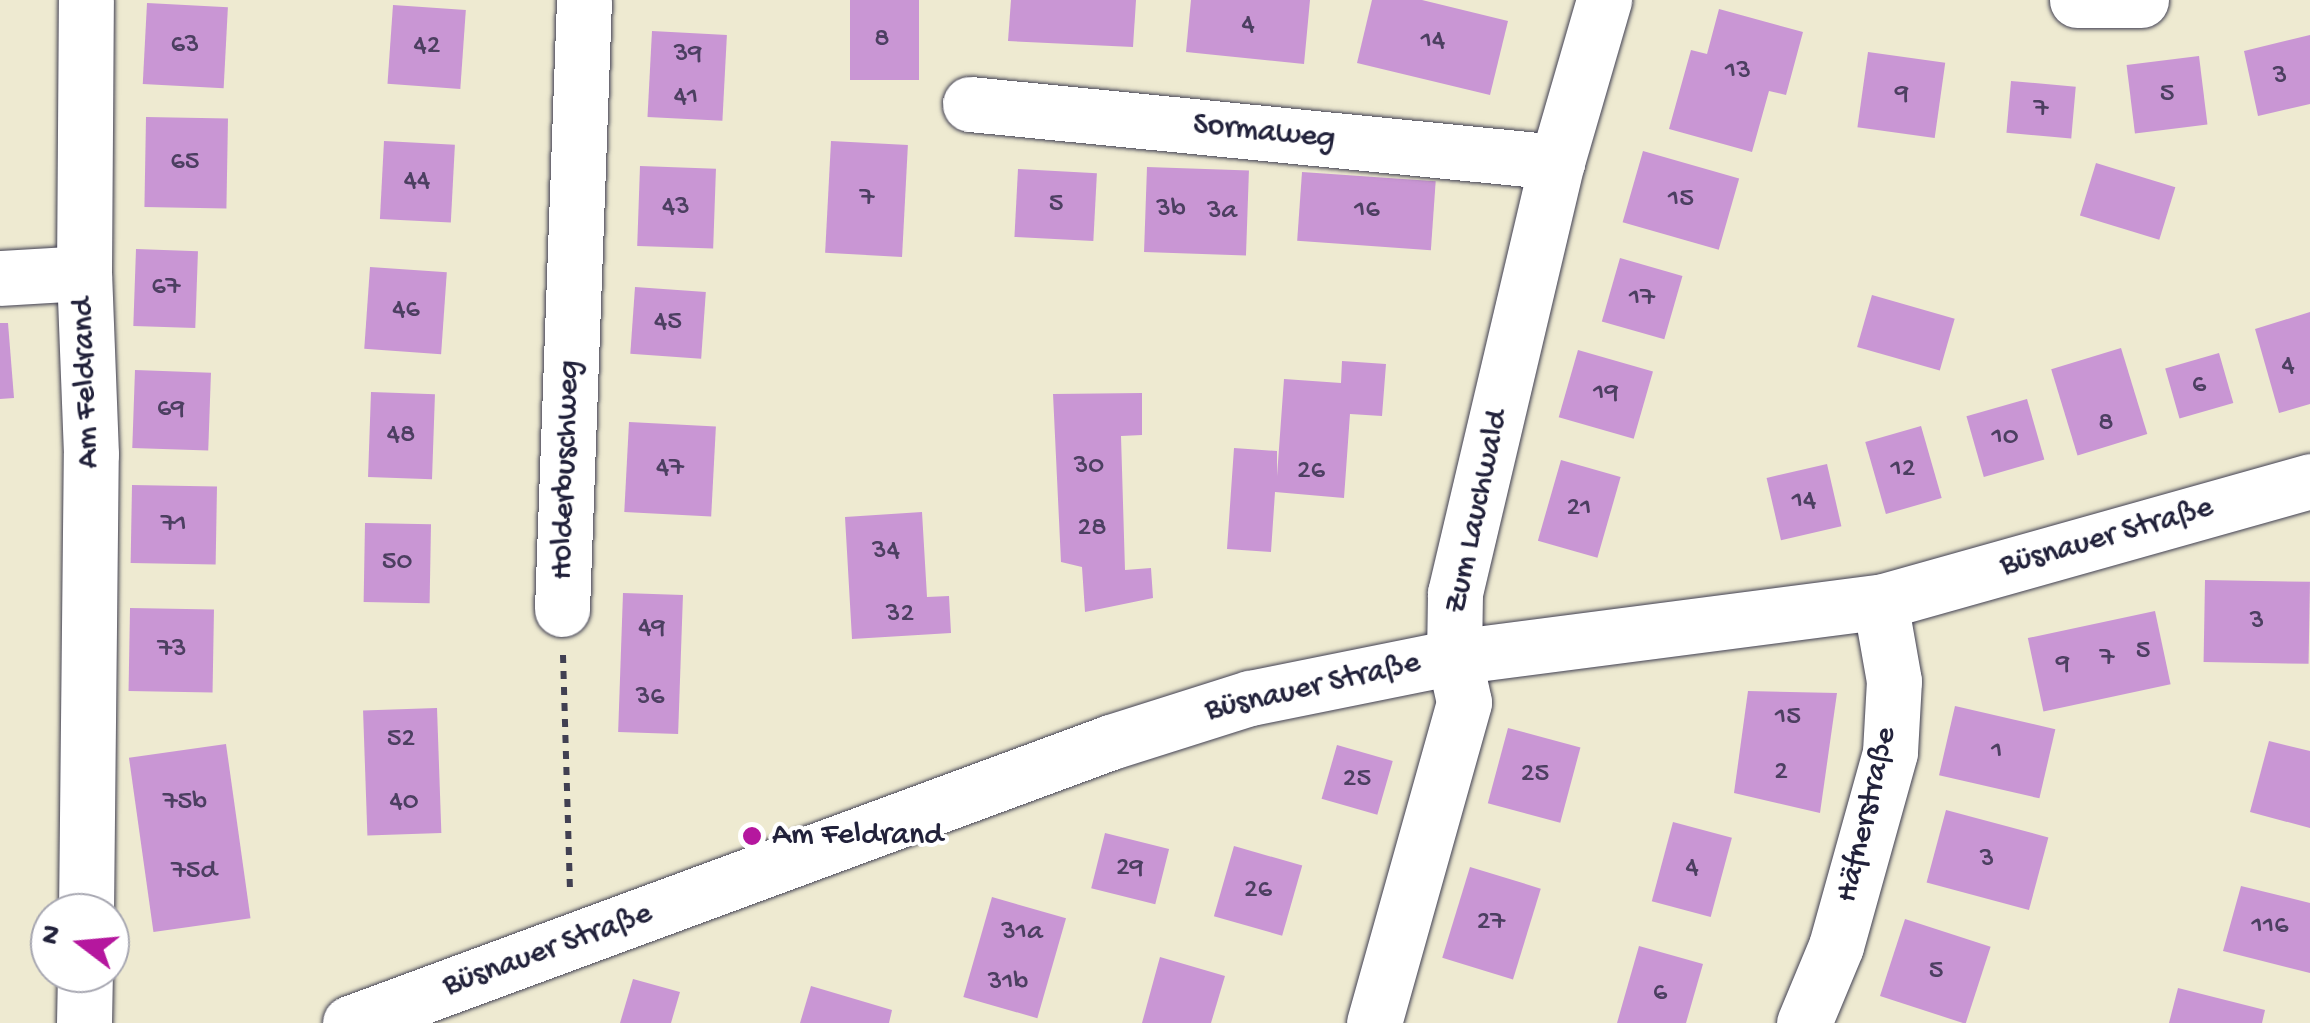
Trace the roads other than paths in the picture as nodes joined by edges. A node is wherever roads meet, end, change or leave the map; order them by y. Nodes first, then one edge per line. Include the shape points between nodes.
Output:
1 (86, 0) edge
2 (584, 0) edge
3 (1604, 0) edge
4 (2077, 0) edge
5 (2141, 0) edge
6 (970, 104) dead end
7 (1557, 162) junction
8 (84, 273) junction
9 (0, 278) edge
10 (2310, 481) edge
11 (1880, 602) junction
12 (562, 609) road end
13 (1454, 657) junction
14 (86, 893) edge
15 (85, 993) edge
16 (84, 1023) edge
17 (350, 1023) edge
18 (1374, 1023) edge
19 (1804, 1023) edge

1 - 8 street, Am Feldrand
2 - 12 street, Holderbuschweg
3 - 7 street, Zum Lauchwald
4 - 5 street
6 - 7 street, Sormaweg
7 - 13 street, Zum Lauchwald via 1456,593
8 - 9 street, Am Feldrand
8 - 14 street, Am Feldrand via 91,454
10 - 11 street, Büsnauer Straße
11 - 13 street, Büsnauer Straße
11 - 19 street, Häfnerstraße via 1894,681 1890,752 1836,946
13 - 17 street, Büsnauer Straße via 1250,698 1111,742
13 - 18 street, Zum Lauchwald via 1464,702
15 - 16 street

